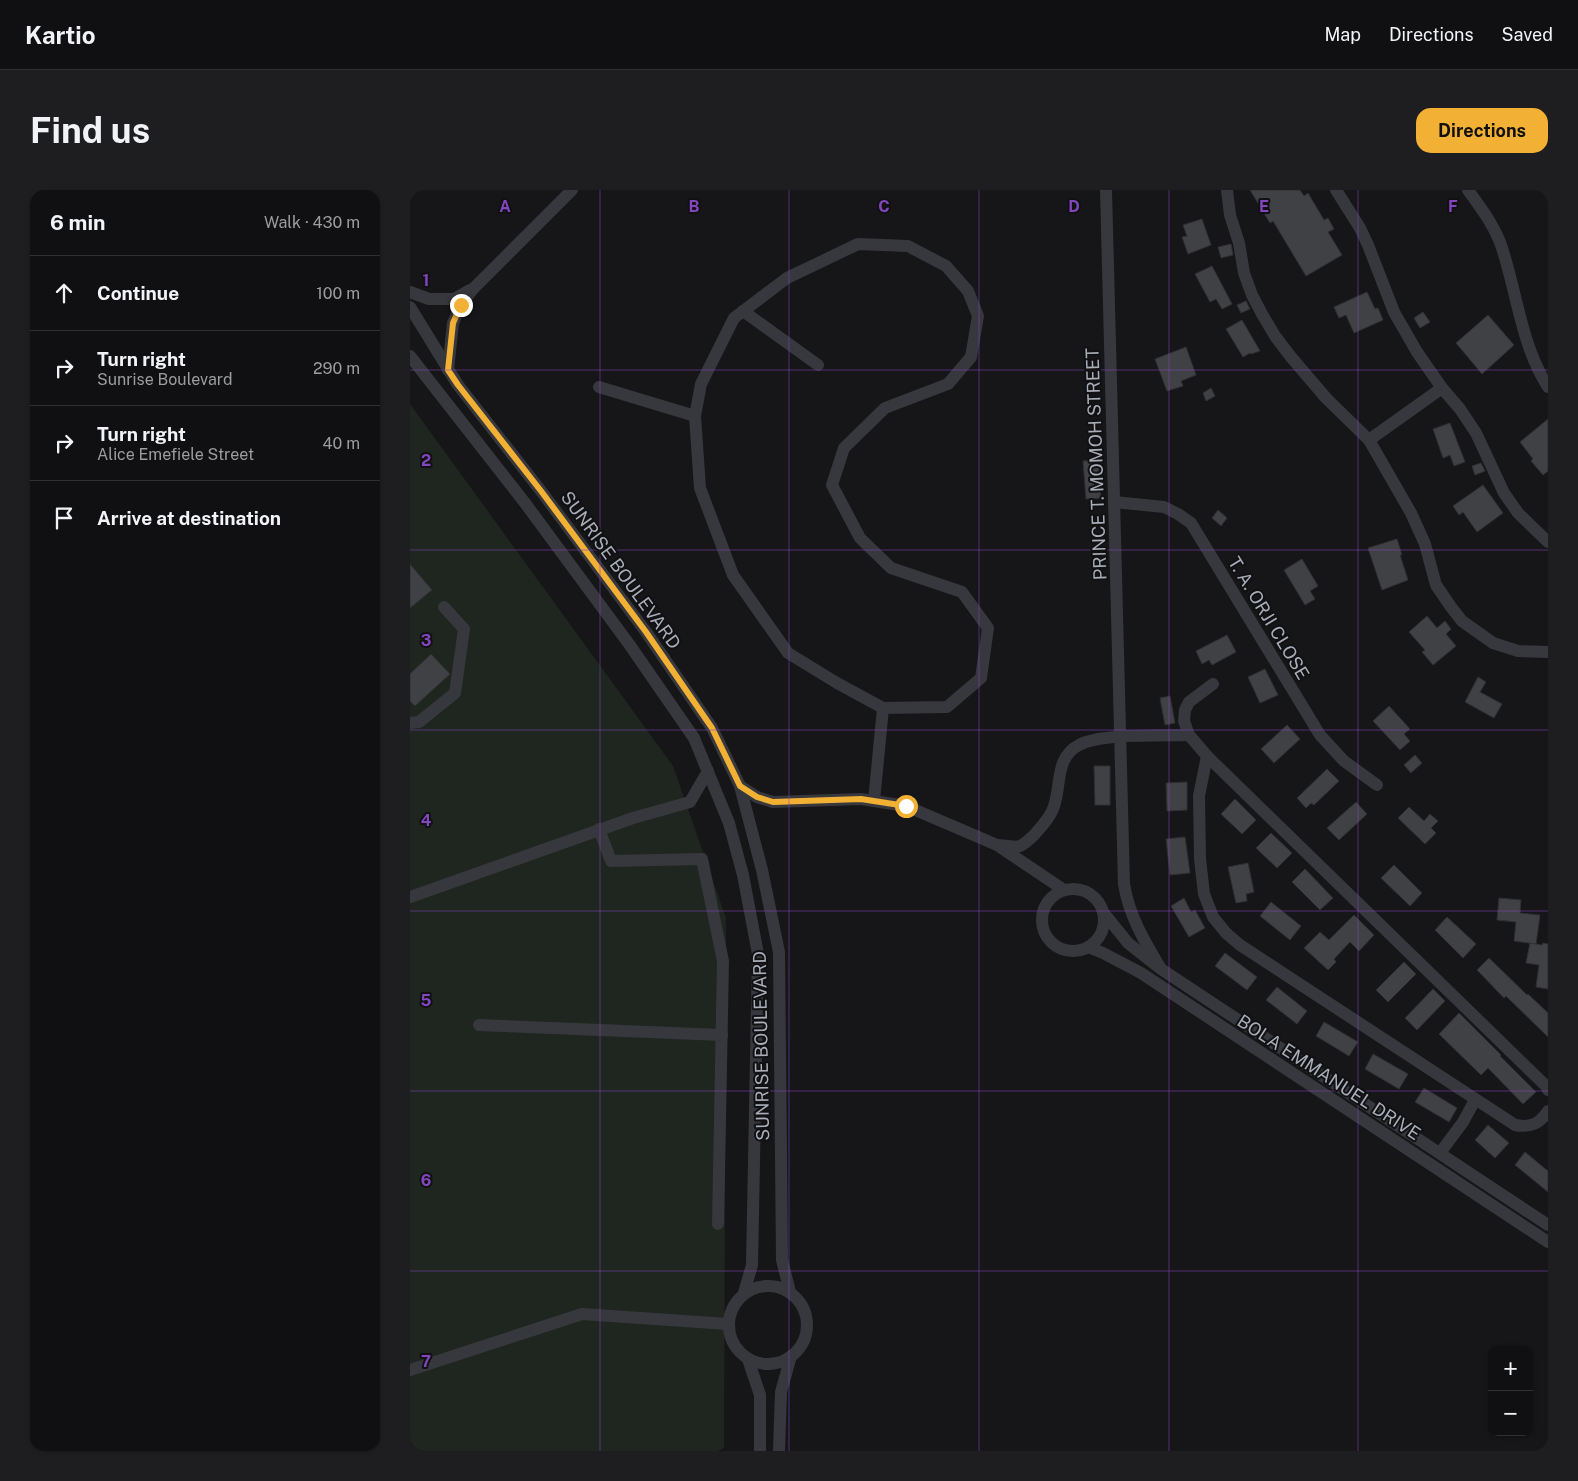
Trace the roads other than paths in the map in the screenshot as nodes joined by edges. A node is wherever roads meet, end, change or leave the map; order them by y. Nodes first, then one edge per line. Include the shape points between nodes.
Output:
1 (572, 190) edge
2 (1106, 190) edge
3 (1227, 190) edge
4 (1336, 190) edge
5 (1468, 190) edge
6 (473, 289) junction
7 (410, 292) edge
8 (410, 307) edge
9 (744, 311) junction
10 (410, 356) edge
11 (818, 365) dead end
12 (448, 370) junction
13 (599, 386) dead end
14 (1548, 387) edge
15 (1442, 388) junction
16 (695, 416) junction
17 (1369, 440) junction
18 (1114, 502) junction
19 (1548, 542) edge
20 (444, 607) dead end
21 (1548, 652) edge
22 (1213, 684) dead end
23 (883, 708) junction
24 (410, 723) edge
25 (1188, 735) junction
26 (1121, 737) junction
27 (1207, 756) junction
28 (708, 771) junction
29 (1377, 785) dead end
30 (740, 786) junction
31 (874, 801) junction
32 (599, 829) junction
33 (997, 845) junction
34 (1064, 890) junction
35 (410, 897) edge
36 (1103, 912) junction
37 (1088, 947) junction
38 (1161, 969) junction
39 (479, 1025) dead end
40 (722, 1035) junction
41 (1548, 1090) edge
42 (1475, 1100) junction
43 (1548, 1111) edge
44 (1440, 1153) junction
45 (718, 1224) dead end
46 (1548, 1225) edge
47 (1548, 1242) edge
48 (790, 1292) junction
49 (744, 1293) junction
50 (728, 1324) junction
51 (791, 1356) junction
52 (748, 1359) junction
53 (410, 1370) edge
54 (760, 1451) edge
55 (779, 1451) edge

1 - 6 street
2 - 18 street, PRINCE T. MOMOH STREET
3 - 17 street via 1244,273 1262,314 1326,398
4 - 15 street via 1368,245 1403,330
5 - 14 street via 1489,218 1499,240 1521,322 1538,372
6 - 7 street via 454,299 429,299
6 - 12 street via 453,323
8 - 12 street, SUNRISE BOULEVARD
9 - 11 street
9 - 16 street via 734,318 701,384
9 - 23 street via 787,278 858,244 908,246 946,266 968,291 978,316 971,357 948,384 885,408 844,448 832,485 860,538 891,568 962,592 988,628 981,678 947,707
10 - 28 street, SUNRISE BOULEVARD via 630,644 694,738
12 - 30 street, SUNRISE BOULEVARD via 652,640 712,728
13 - 16 street
15 - 17 street
15 - 19 street via 1476,433 1504,493 1518,513
16 - 23 street via 700,488 733,575 788,653
17 - 21 street via 1411,513 1425,544 1436,585 1462,621 1493,643 1518,651
18 - 26 street, PRINCE T. MOMOH STREET
18 - 29 street, T. A. ORJI CLOSE via 1164,507 1191,523 1320,735 1344,761
20 - 24 street via 464,629 456,693 419,722
22 - 25 street via 1189,702 1185,710
23 - 31 street
25 - 26 street
25 - 27 street
26 - 33 street via 1092,740 1070,750 1060,770 1053,808 1044,824 1020,846
26 - 38 street, PRINCE T. MOMOH STREET via 1125,893 1133,918
27 - 41 street
27 - 42 street via 1199,796 1200,859 1204,894 1213,917 1226,934
28 - 32 street via 690,802
28 - 49 street, SUNRISE BOULEVARD via 729,823 758,954 752,1265
30 - 31 street via 773,802
30 - 48 street, SUNRISE BOULEVARD via 779,952 782,1260
31 - 33 street via 906,806
32 - 35 street
32 - 40 street via 611,861 702,859 723,961
33 - 34 street
34 - 36 street via 1084,890 1099,903
34 - 37 street via 1055,894 1043,910 1043,932 1053,944 1067,951
36 - 37 street via 1101,932
36 - 38 street, BOLA EMMANUEL DRIVE via 1128,943
37 - 47 street, BOLA EMMANUEL DRIVE via 1141,973
38 - 44 street, BOLA EMMANUEL DRIVE
39 - 40 street
40 - 45 street
42 - 43 street via 1525,1128 1544,1118
42 - 44 street
44 - 46 street, BOLA EMMANUEL DRIVE
48 - 49 street via 767,1285
48 - 51 street via 805,1312 807,1324 800,1348
49 - 50 street via 730,1312
50 - 52 street via 733,1344
50 - 53 street via 582,1314
51 - 52 street via 770,1364
51 - 55 street via 781,1392
52 - 54 street via 760,1395

